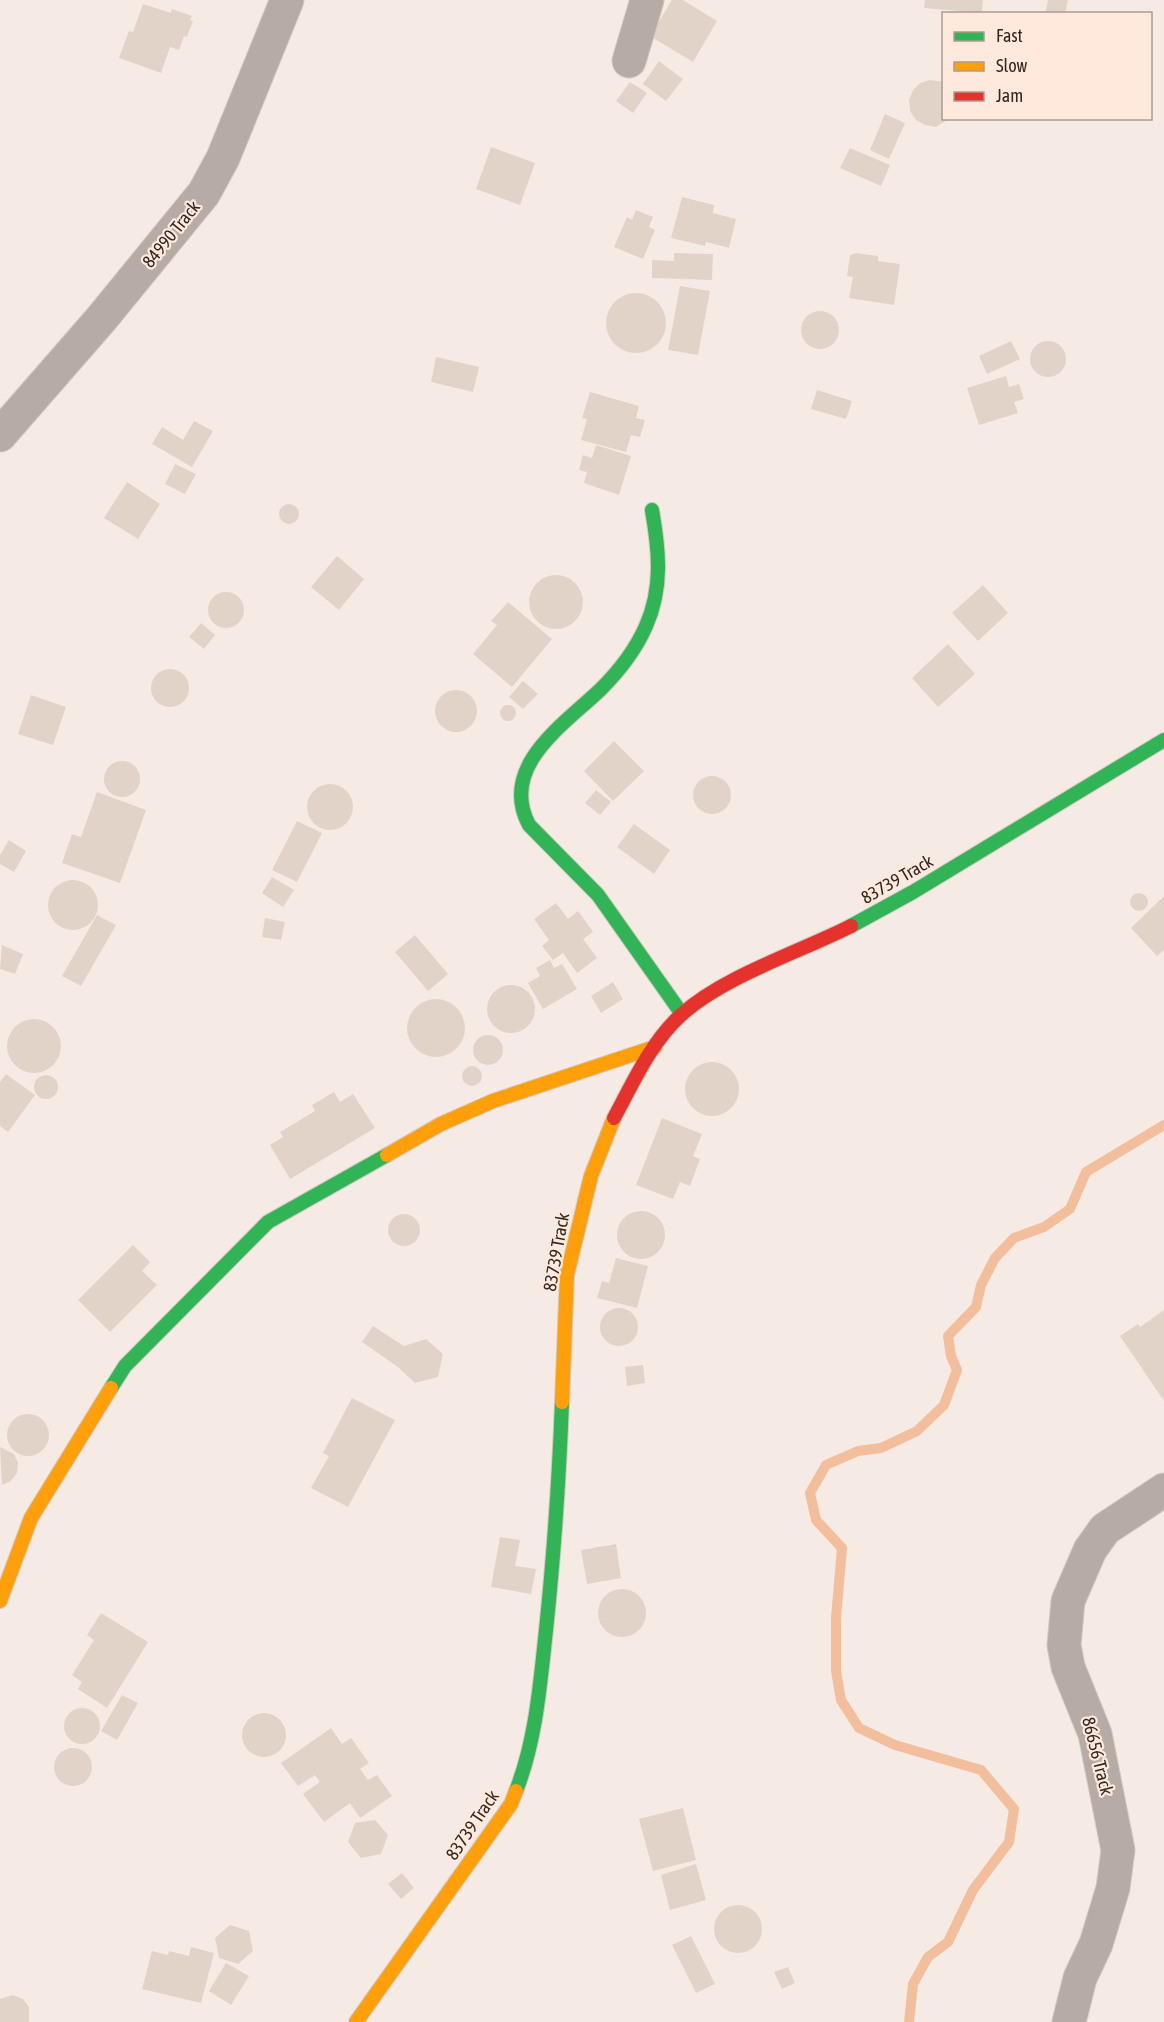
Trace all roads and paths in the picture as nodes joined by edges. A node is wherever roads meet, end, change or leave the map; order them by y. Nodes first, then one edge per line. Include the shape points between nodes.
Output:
1 (287, 0) edge
2 (647, 0) edge
3 (630, 61) dead end
4 (0, 435) edge
5 (651, 510) dead end
6 (1164, 740) edge
7 (682, 1014) junction
8 (655, 1047) junction
9 (1164, 1491) edge
10 (0, 1601) edge
11 (356, 2022) edge
12 (1069, 2022) edge

1 - 4 street, 84990 Track via 223,158 204,193
2 - 3 street
5 - 7 street via 660,556 659,587 650,619 626,660 602,688 535,752 524,776 521,797 533,831 598,896
6 - 7 street, 83739 Track via 913,892 849,927 749,973
7 - 8 street, 83739 Track
8 - 10 street via 494,1101 441,1124 268,1222 125,1366 31,1518
8 - 11 street, 83739 Track via 614,1118 591,1176 567,1275 552,1570 529,1757 511,1804
9 - 12 street, 86656 Track via 1105,1529 1090,1550 1068,1601 1064,1645 1068,1667 1095,1734 1118,1850 1113,1888 1096,1944 1080,1978

